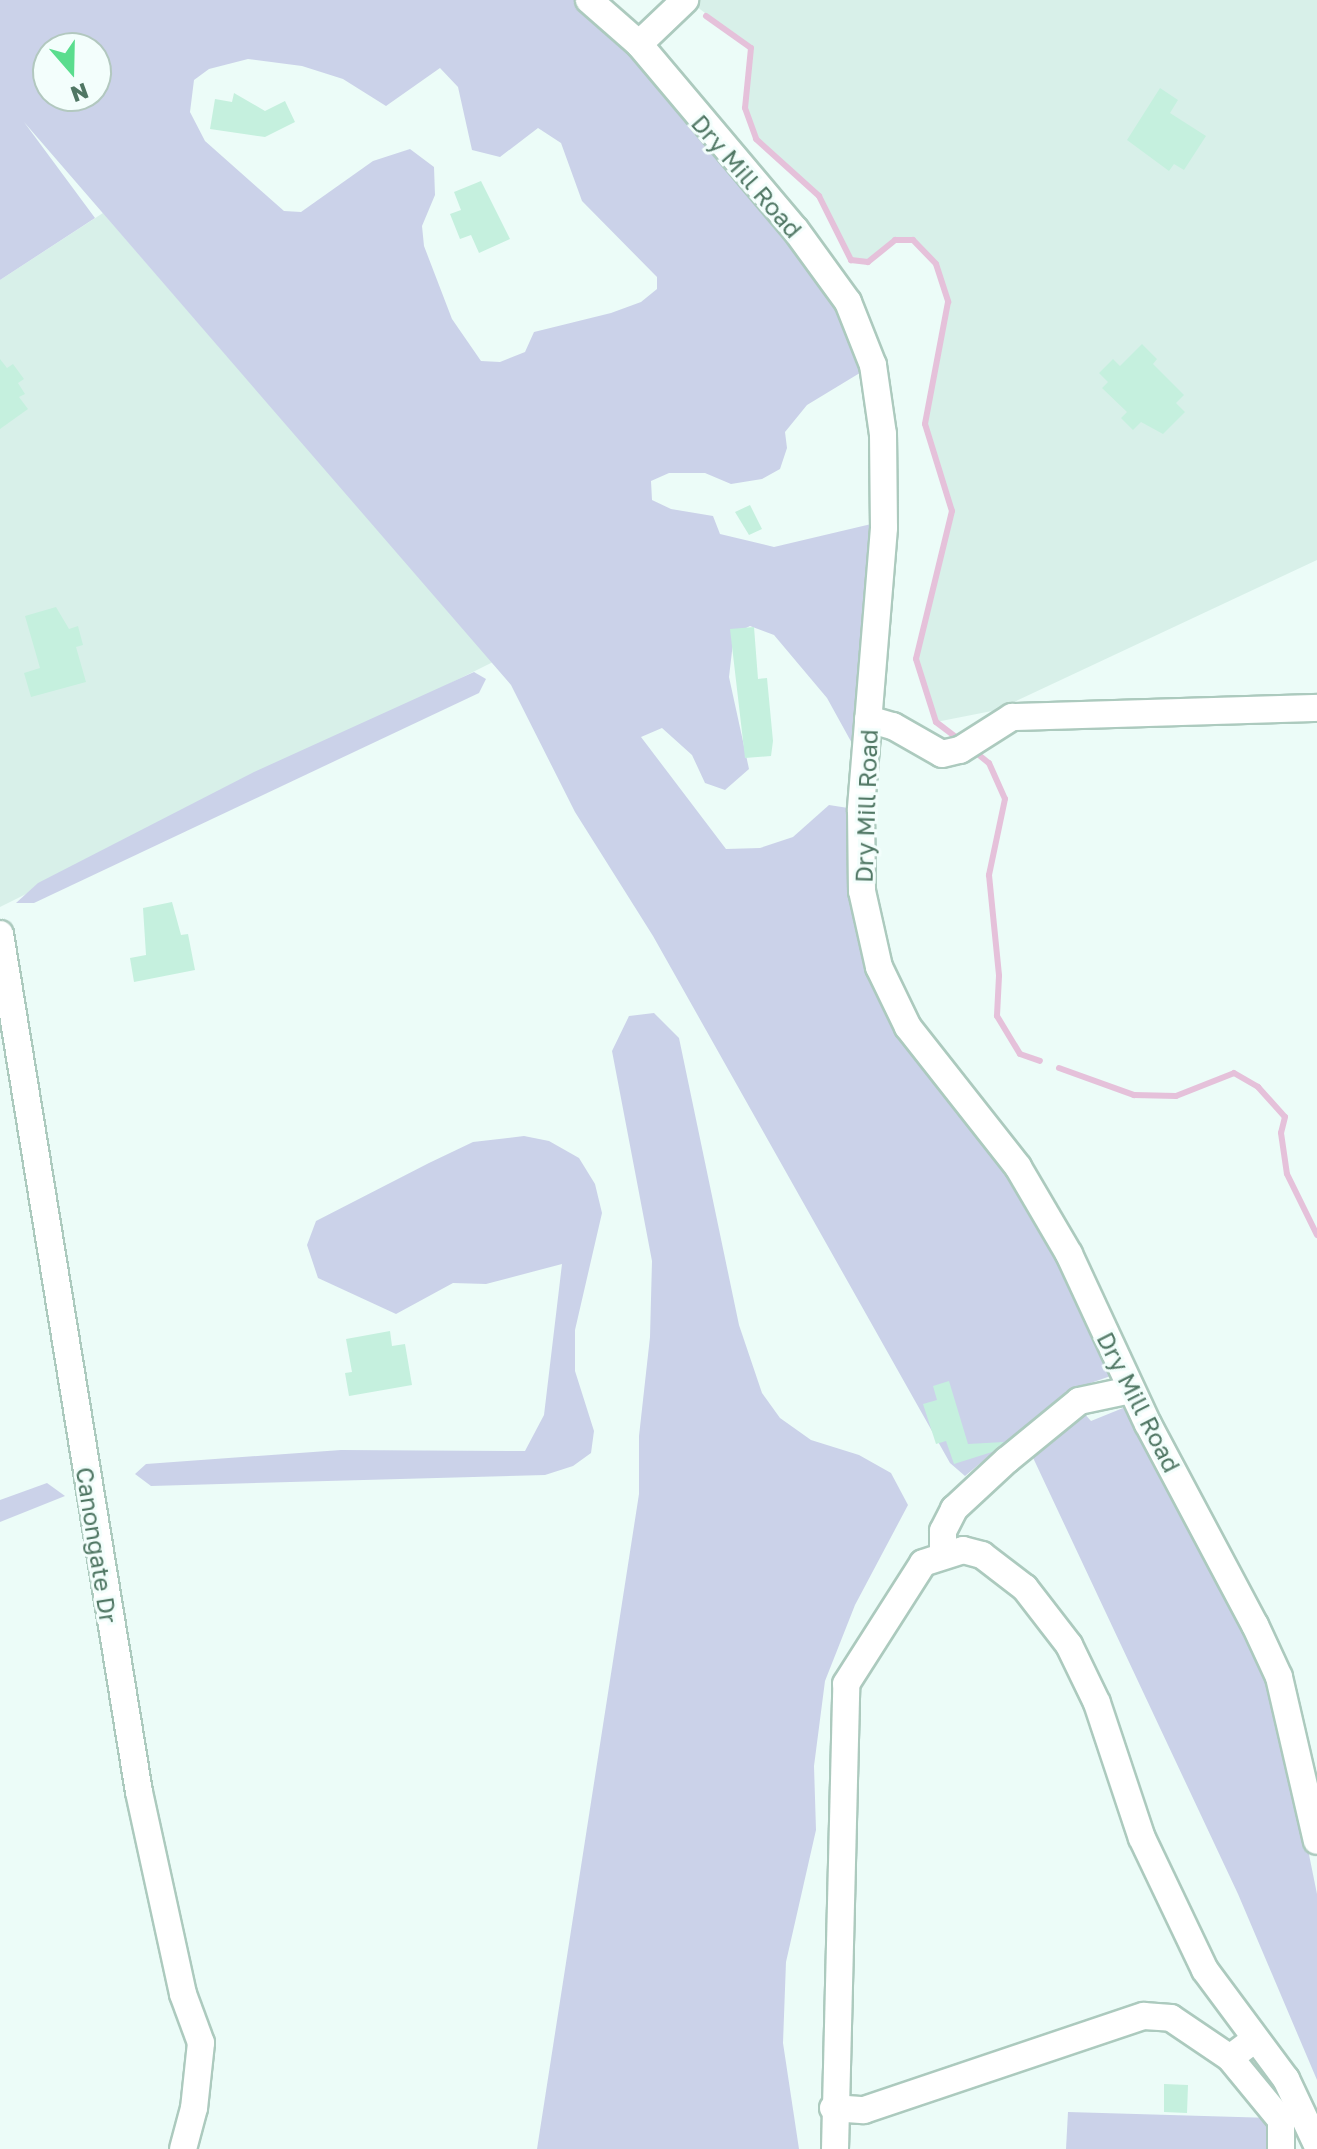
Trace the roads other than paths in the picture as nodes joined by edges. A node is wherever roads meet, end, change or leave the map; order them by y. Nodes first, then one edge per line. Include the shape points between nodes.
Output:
1 (589, 0) edge
2 (685, 0) edge
3 (639, 44) junction
4 (1317, 708) edge
5 (868, 719) junction
6 (0, 934) edge
7 (1131, 1390) junction
8 (943, 1552) junction
9 (1317, 1841) edge
10 (1254, 2040) junction
11 (1230, 2058) junction
12 (833, 2108) junction
13 (1317, 2145) edge
14 (183, 2149) edge
15 (835, 2149) edge
16 (1281, 2149) edge

1 - 3 street, Dry Mill Road
2 - 3 street
3 - 5 street, Dry Mill Road via 795,229 848,302 873,365 883,434 884,528
4 - 5 street via 1012,717 960,750 942,754 893,726
5 - 7 street, Dry Mill Road via 861,797 862,891 879,967 908,1027 1018,1167 1069,1254
6 - 14 street, Canongate Dr via 139,1792 179,1978 201,2043
7 - 8 street via 1079,1401 1007,1460 954,1509 943,1531
7 - 9 street, Dry Mill Road via 1279,1677
8 - 10 street via 982,1555 1045,1608 1097,1703 1165,1889 1205,1970
8 - 12 street via 923,1563 846,1684
10 - 11 street
10 - 13 street via 1300,2101
11 - 12 street via 1171,2018 1144,2016 864,2110
11 - 16 street via 1281,2120
12 - 15 street

